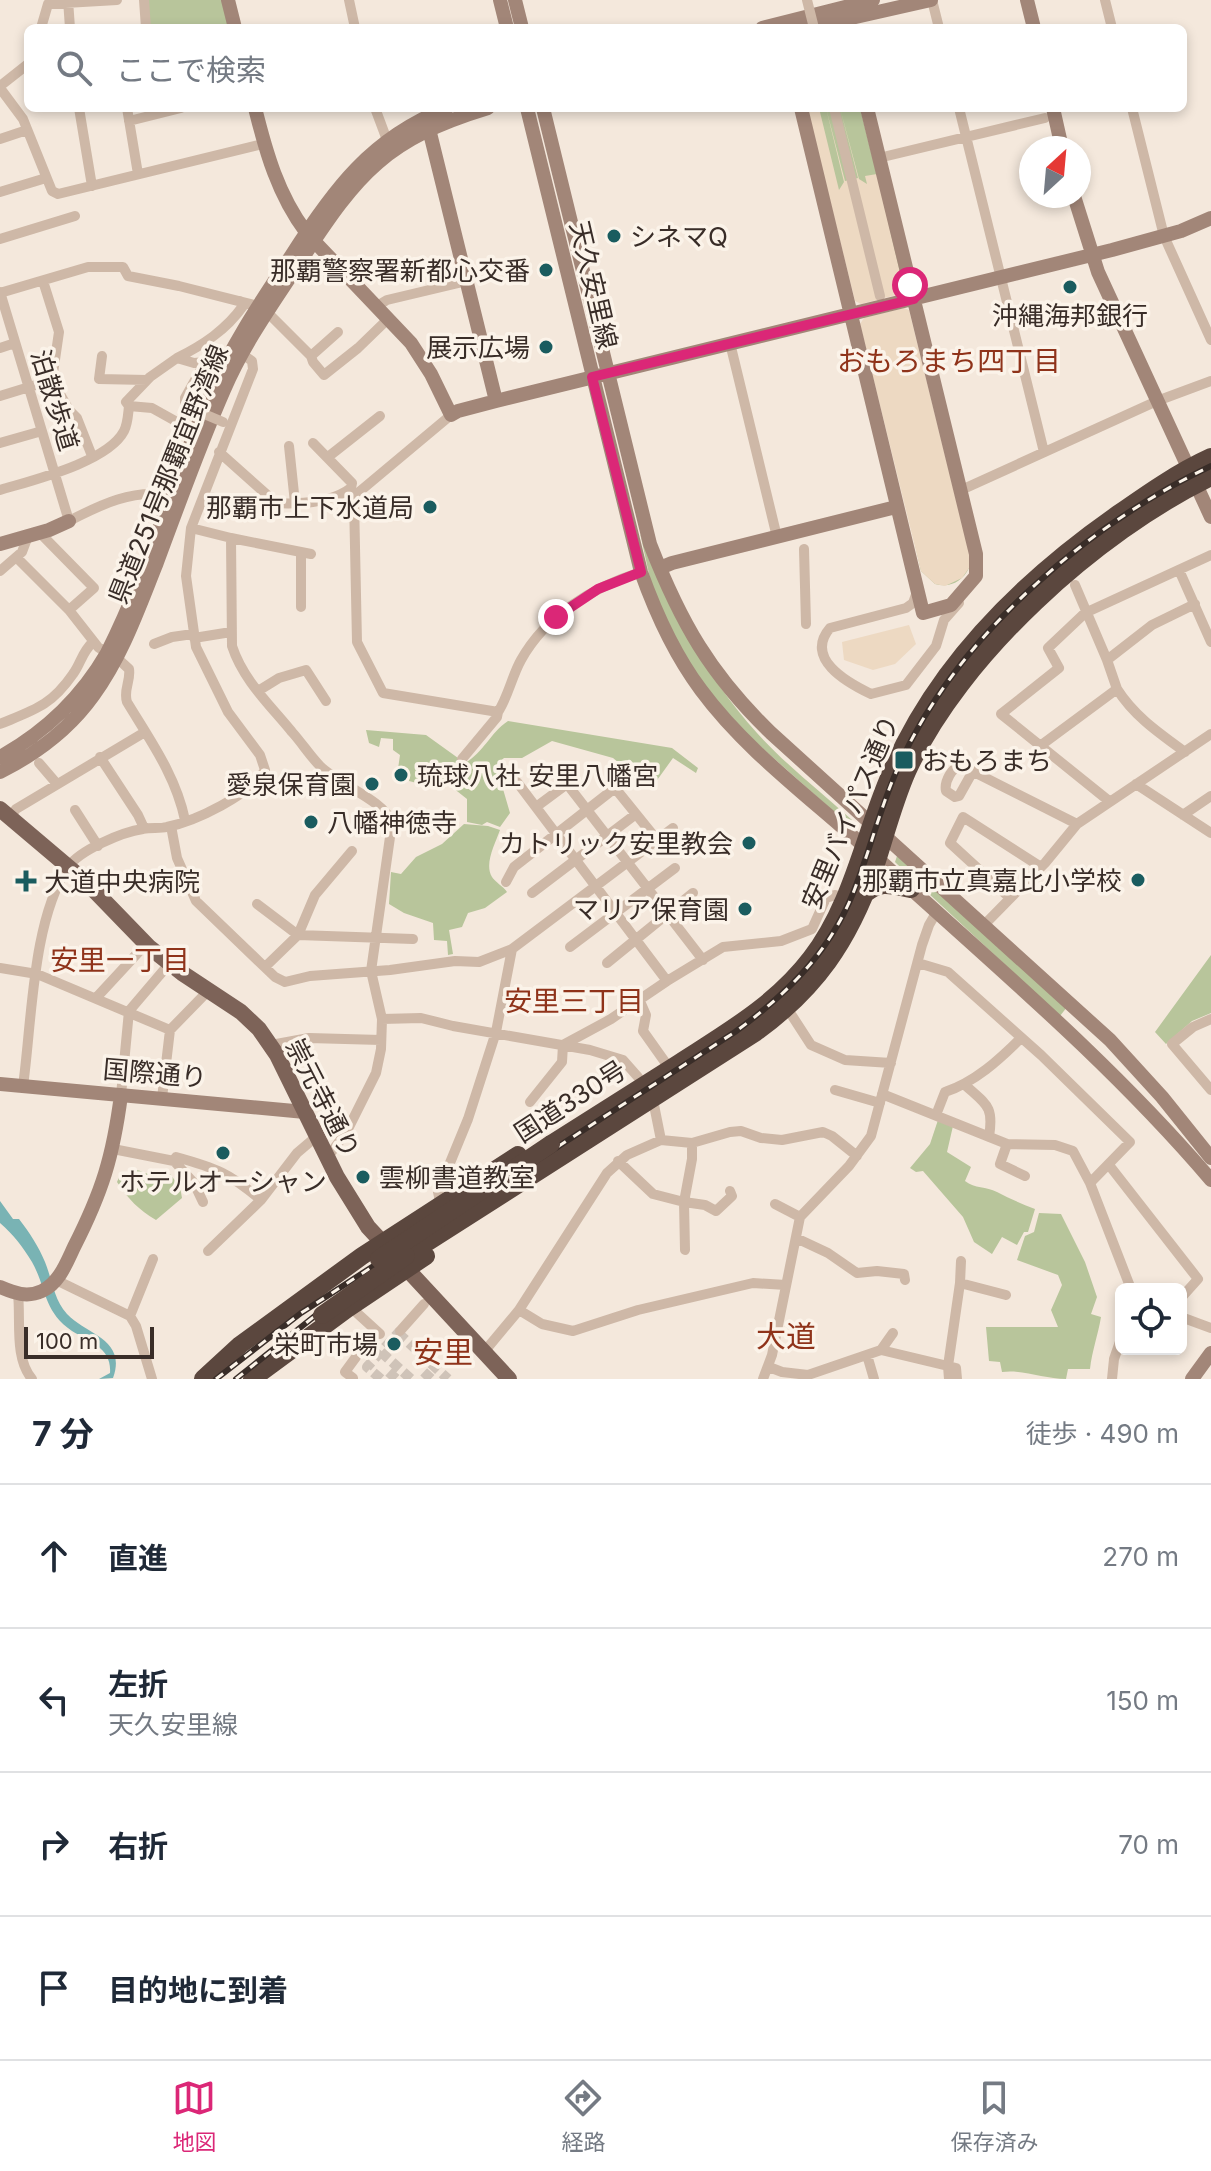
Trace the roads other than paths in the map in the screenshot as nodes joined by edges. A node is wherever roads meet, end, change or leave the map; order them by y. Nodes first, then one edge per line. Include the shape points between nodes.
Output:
1 (117, 0) edge
2 (144, 0) edge
3 (228, 0) edge
4 (349, 0) edge
5 (500, 0) edge
6 (515, 0) edge
7 (807, 0) edge
8 (873, 0) edge
9 (932, 0) edge
10 (1027, 0) edge
11 (1105, 0) edge
12 (68, 2) edge
13 (845, 18) edge
14 (42, 24) edge
15 (70, 24) edge
16 (146, 24) edge
17 (234, 24) edge
18 (354, 24) edge
19 (506, 24) edge
20 (521, 24) edge
21 (797, 24) edge
22 (813, 24) edge
23 (822, 24) edge
24 (938, 24) edge
25 (1033, 24) edge
26 (1111, 24) edge
27 (24, 67) edge
28 (0, 87) edge
29 (80, 112) edge
30 (128, 112) edge
31 (156, 112) edge
32 (256, 112) edge
33 (376, 112) edge
34 (436, 112) edge
35 (477, 112) edge
36 (528, 112) edge
37 (544, 112) edge
38 (802, 112) edge
39 (834, 112) edge
40 (868, 112) edge
41 (960, 112) edge
42 (1133, 112) edge
43 (1049, 113) edge
44 (129, 121) junction
45 (429, 129) junction
46 (27, 130) junction
47 (1058, 136) edge
48 (966, 137) junction
49 (0, 139) edge
50 (387, 140) junction
51 (263, 144) junction
52 (887, 156) dead end
53 (138, 174) junction
54 (46, 178) junction
55 (92, 186) junction
56 (0, 192) edge
57 (1077, 208) edge
58 (75, 216) dead end
59 (1211, 218) edge
60 (310, 236) junction
61 (1164, 236) junction
62 (0, 239) edge
63 (1091, 255) junction
64 (1000, 277) junction
65 (43, 281) junction
66 (467, 281) junction
67 (0, 293) edge
68 (880, 296) dead end
69 (914, 299) junction
70 (240, 301) junction
71 (377, 306) junction
72 (262, 309) junction
73 (851, 314) junction
74 (389, 318) junction
75 (338, 332) dead end
76 (1211, 340) edge
77 (15, 343) junction
78 (730, 343) junction
79 (0, 348) edge
80 (235, 355) junction
81 (102, 356) dead end
82 (311, 356) junction
83 (177, 358) junction
84 (206, 362) junction
85 (608, 373) junction
86 (592, 377) junction
87 (52, 380) junction
88 (147, 380) junction
89 (1211, 381) edge
90 (30, 387) junction
91 (0, 396) edge
92 (496, 401) junction
93 (1157, 401) junction
94 (129, 406) junction
95 (451, 415) junction
96 (380, 416) dead end
97 (226, 424) junction
98 (42, 431) junction
99 (195, 432) junction
100 (0, 443) edge
101 (313, 443) dead end
102 (289, 446) dead end
103 (219, 452) junction
104 (1044, 452) junction
105 (92, 456) junction
106 (328, 457) junction
107 (1211, 457) edge
108 (55, 474) junction
109 (1198, 477) edge
110 (0, 490) edge
111 (959, 491) junction
112 (170, 496) junction
113 (203, 497) junction
114 (275, 501) junction
115 (295, 503) junction
116 (896, 507) junction
117 (1211, 517) edge
118 (69, 521) junction
119 (191, 528) junction
120 (34, 534) junction
121 (777, 537) junction
122 (231, 538) junction
123 (0, 544) edge
124 (804, 549) dead end
125 (976, 554) junction
126 (1211, 555) edge
127 (17, 558) junction
128 (660, 568) junction
129 (1179, 570) junction
130 (0, 571) edge
131 (641, 572) junction
132 (1075, 585) dead end
133 (917, 592) junction
134 (1195, 604) junction
135 (301, 607) dead end
136 (69, 610) junction
137 (1085, 613) junction
138 (806, 624) dead end
139 (231, 632) junction
140 (194, 636) junction
141 (93, 642) junction
142 (1211, 642) edge
143 (154, 644) dead end
144 (112, 655) junction
145 (1107, 660) junction
146 (1117, 689) junction
147 (258, 691) junction
148 (326, 701) dead end
149 (498, 712) junction
150 (0, 724) edge
151 (145, 732) junction
152 (1211, 734) edge
153 (1040, 746) junction
154 (1185, 752) junction
155 (0, 757) edge
156 (100, 757) junction
157 (462, 759) dead end
158 (39, 763) dead end
159 (973, 771) dead end
160 (0, 772) edge
161 (631, 776) dead end
162 (517, 782) dead end
163 (57, 784) junction
164 (1136, 784) junction
165 (615, 788) junction
166 (1211, 796) edge
167 (1109, 801) junction
168 (536, 807) junction
169 (75, 810) dead end
170 (587, 810) junction
171 (5, 813) edge
172 (636, 814) junction
173 (1183, 815) junction
174 (185, 820) junction
175 (1077, 824) junction
176 (171, 826) junction
177 (144, 828) junction
178 (673, 828) dead end
179 (878, 829) junction
180 (1211, 833) edge
181 (557, 834) junction
182 (607, 836) junction
183 (657, 840) junction
184 (98, 846) junction
185 (352, 851) dead end
186 (871, 852) junction
187 (576, 860) junction
188 (627, 863) junction
189 (69, 866) junction
190 (1041, 867) junction
191 (675, 868) dead end
192 (506, 882) dead end
193 (596, 886) junction
194 (647, 889) junction
195 (911, 889) junction
196 (532, 893) dead end
197 (693, 893) dead end
198 (866, 893) junction
199 (845, 898) junction
200 (1010, 898) junction
201 (257, 904) dead end
202 (615, 913) junction
203 (936, 913) junction
204 (667, 915) junction
205 (984, 925) junction
206 (298, 935) junction
207 (376, 937) junction
208 (413, 939) dead end
209 (637, 941) junction
210 (146, 944) junction
211 (570, 947) dead end
212 (512, 949) junction
213 (703, 960) junction
214 (607, 963) dead end
215 (918, 963) junction
216 (169, 964) junction
217 (265, 967) junction
218 (0, 968) edge
219 (371, 971) junction
220 (37, 974) junction
221 (667, 981) junction
222 (784, 988) junction
223 (209, 990) junction
224 (96, 998) junction
225 (639, 999) junction
226 (787, 1008) junction
227 (129, 1011) junction
228 (382, 1019) junction
229 (1211, 1019) edge
230 (170, 1030) junction
231 (496, 1032) junction
232 (1021, 1038) junction
233 (381, 1040) junction
234 (728, 1041) junction
235 (271, 1045) junction
236 (563, 1045) junction
237 (665, 1062) junction
238 (891, 1063) junction
239 (638, 1077) junction
240 (1207, 1078) edge
241 (0, 1084) edge
242 (965, 1085) junction
243 (23, 1086) junction
244 (835, 1090) dead end
245 (1211, 1090) edge
246 (121, 1095) junction
247 (162, 1098) junction
248 (881, 1098) junction
249 (530, 1102) dead end
250 (654, 1105) junction
251 (305, 1112) junction
252 (936, 1115) junction
253 (317, 1136) junction
254 (989, 1137) junction
255 (661, 1140) junction
256 (692, 1143) junction
257 (1007, 1144) junction
258 (113, 1149) junction
259 (857, 1156) junction
260 (327, 1158) junction
261 (1211, 1158) edge
262 (174, 1161) junction
263 (618, 1161) junction
264 (1109, 1165) junction
265 (1025, 1176) dead end
266 (1211, 1180) edge
267 (1090, 1183) junction
268 (730, 1191) dead end
269 (261, 1200) junction
270 (203, 1202) dead end
271 (684, 1202) junction
272 (775, 1204) dead end
273 (441, 1206) junction
274 (800, 1217) junction
275 (796, 1238) junction
276 (381, 1244) junction
277 (685, 1250) dead end
278 (208, 1251) dead end
279 (153, 1259) dead end
280 (961, 1261) dead end
281 (405, 1269) junction
282 (57, 1279) junction
283 (905, 1280) dead end
284 (960, 1283) junction
285 (1129, 1283) edge
286 (786, 1285) junction
287 (0, 1287) edge
288 (1187, 1291) edge
289 (18, 1294) junction
290 (1006, 1295) dead end
291 (424, 1304) dead end
292 (519, 1310) junction
293 (323, 1313) junction
294 (357, 1313) dead end
295 (130, 1316) junction
296 (1187, 1319) edge
297 (1211, 1328) edge
298 (400, 1331) tunnel mouth
299 (893, 1333) dead end
300 (380, 1334) dead end
301 (881, 1350) junction
302 (484, 1352) junction
303 (1211, 1353) edge
304 (867, 1355) junction
305 (1115, 1355) edge
306 (356, 1357) dead end
307 (948, 1366) junction
308 (769, 1367) junction
309 (502, 1376) edge
310 (809, 1377) edge
311 (353, 1378) edge
312 (32, 1379) edge
313 (152, 1379) edge
314 (203, 1379) edge
315 (213, 1379) edge
316 (240, 1379) edge
317 (252, 1379) edge
318 (261, 1379) edge
319 (763, 1379) edge
320 (874, 1379) edge
321 (949, 1379) edge
322 (957, 1379) edge
323 (1112, 1379) edge
324 (1192, 1379) edge

1 - 12 street
2 - 16 street
3 - 17 street
4 - 18 street
5 - 19 street
6 - 20 street
7 - 22 street, bridge
8 - 13 street
9 - 13 street
9 - 24 street
10 - 25 street
11 - 26 street
12 - 14 street via 48,4
12 - 15 street
13 - 21 street
13 - 23 street
27 - 28 street
28 - 46 street
29 - 55 street
30 - 44 street
31 - 44 street
32 - 51 street
33 - 50 street
34 - 50 street, 県道251号那覇宜野湾線
35 - 45 street, 県道251号那覇宜野湾線
36 - 86 street, 天久安里線
37 - 85 street, 天久安里線
38 - 73 street
39 - 68 street
40 - 69 street
41 - 48 street
42 - 61 street
43 - 47 street
43 - 48 street
44 - 53 street
45 - 60 street, 県道251号那覇宜野湾線 via 366,172
45 - 66 street
46 - 49 street
46 - 54 street
48 - 52 street
48 - 64 street
50 - 60 street, 県道251号那覇宜野湾線 via 344,179
51 - 53 street
51 - 60 street via 279,186
53 - 55 street
54 - 55 street via 58,194
54 - 56 street
57 - 63 street
58 - 62 street
59 - 61 street
60 - 71 street
60 - 72 street, 県道251号那覇宜野湾線
61 - 63 street
61 - 76 street
63 - 64 street
63 - 93 street
64 - 69 street
64 - 104 street
65 - 67 street
65 - 70 street via 88,267 123,267 128,276
65 - 87 street via 59,332
66 - 71 street
66 - 92 street
67 - 77 street, 泊散歩道
69 - 73 street
69 - 111 street
70 - 72 street
70 - 83 street via 243,306 235,317 205,344
71 - 74 street
72 - 80 street, 県道251号那覇宜野湾線
72 - 82 street
73 - 78 street
73 - 116 street
74 - 82 street via 324,375
74 - 95 street via 421,356
75 - 82 street
77 - 79 street
77 - 90 street, 泊散歩道
78 - 85 street
78 - 121 street
80 - 84 street via 215,352
80 - 97 street via 252,361 253,369
80 - 99 street, 県道251号那覇宜野湾線
80 - 144 street, 県道251号那覇宜野湾線 via 133,624
81 - 88 street via 99,379
83 - 84 street
83 - 88 street
84 - 97 street, bridge via 185,403
85 - 86 street
85 - 128 street, 天久安里線
86 - 92 street
86 - 131 street, 天久安里線
87 - 90 street
87 - 105 street via 77,418
88 - 94 street via 126,402
89 - 93 street
90 - 91 street
90 - 98 street, 泊散歩道
92 - 95 street
93 - 104 street
93 - 109 street
94 - 99 street via 152,408
94 - 105 street via 118,441
95 - 149 street via 354,499 357,642 387,696
96 - 106 street
97 - 103 street
98 - 100 street
98 - 108 street, 泊散歩道
99 - 112 street, 県道251号那覇宜野湾線
101 - 106 street
102 - 115 street
103 - 113 street
103 - 114 street
104 - 111 street
105 - 108 street
106 - 115 street via 352,487 341,497
107 - 109 highway, 安里バイパス通り
108 - 110 street
108 - 118 street, 泊散歩道
109 - 117 street
109 - 179 highway, 安里バイパス通り via 1068,573 982,658 918,749
111 - 125 street
112 - 118 street via 119,498
112 - 144 street, 県道251号那覇宜野湾線
113 - 114 street
113 - 119 street
114 - 115 street
116 - 121 street
116 - 133 street
118 - 120 street
119 - 122 street
119 - 140 street via 186,576
120 - 123 street
120 - 127 street
120 - 136 street via 94,588
121 - 128 street
122 - 135 street via 306,553
122 - 139 street
124 - 138 street
125 - 133 street via 976,576 951,605 923,613
125 - 133 street via 978,582 946,618 939,642 902,687 877,694 827,665 823,636 835,626 906,608
126 - 129 street
127 - 130 street
127 - 136 street
128 - 179 street, 天久安里線 via 690,632 734,695
129 - 134 street
129 - 137 street
131 - 149 street via 581,598 548,625 520,661
131 - 186 street, 天久安里線 via 656,614 702,691 755,748
132 - 137 street
134 - 142 street
134 - 145 street via 1152,625
136 - 141 street
137 - 145 street
137 - 153 street via 1048,648 1059,668 1001,714
139 - 140 street
139 - 147 street via 237,662
140 - 143 street
140 - 174 street via 228,712 265,765 248,790
141 - 144 street
141 - 150 street via 73,675 43,707
144 - 151 street via 129,669 125,696
144 - 155 street, 県道251号那覇宜野湾線 via 58,716
144 - 160 street, 県道251号那覇宜野湾線 via 92,697 73,720
145 - 146 street
146 - 153 street
146 - 154 street via 1146,723
147 - 148 street via 306,670
147 - 207 street via 319,765 391,817
149 - 157 street
151 - 156 street
151 - 174 street via 160,754
152 - 154 street
153 - 167 street
154 - 164 street
156 - 163 street
156 - 177 street
158 - 163 street
159 - 175 street
161 - 165 street
162 - 168 street
163 - 171 street
164 - 167 street
164 - 173 street
165 - 170 street
165 - 172 street
166 - 173 street
167 - 175 street
168 - 170 street via 567,784
168 - 181 street
169 - 184 street
170 - 181 street
170 - 182 street
171 - 189 main road, 崇元寺通り
172 - 182 street
172 - 183 street
173 - 180 street
174 - 176 street
175 - 190 street
176 - 177 street
176 - 217 street via 177,858 196,901
177 - 184 street
178 - 183 street
179 - 186 highway, 安里バイパス通り
179 - 205 street, 天久安里線
181 - 187 street
181 - 192 street via 514,867
182 - 187 street
182 - 188 street
183 - 188 street
184 - 189 street
185 - 206 street via 315,895
186 - 195 street, 天久安里線
186 - 198 highway, 安里バイパス通り
186 - 199 highway, 安里バイパス通り
187 - 193 street
187 - 196 street
188 - 193 street
188 - 194 street
189 - 210 main road, 崇元寺通り
189 - 220 street via 46,919
190 - 200 street
190 - 200 street via 963,817 950,843
191 - 194 street
193 - 202 street
193 - 212 street
194 - 202 street
194 - 204 street
195 - 198 highway via 886,883
195 - 203 street, 天久安里線
197 - 204 street
198 - 226 highway, 安里バイパス通り via 833,957
199 - 213 street via 826,898 808,931 781,941 731,945
199 - 222 highway, 安里バイパス通り via 817,950
200 - 205 street
201 - 206 street
202 - 209 street
202 - 211 street
203 - 215 street
203 - 266 street, 天久安里線 via 1093,1056
204 - 209 street
204 - 213 street
205 - 261 street, 天久安里線 via 1110,1040
206 - 207 street
206 - 217 street
207 - 208 street
207 - 219 street
209 - 214 street
209 - 221 street
210 - 216 main road, 崇元寺通り
210 - 224 street
212 - 219 street via 479,962
212 - 231 street
213 - 221 street
215 - 232 street via 948,972
215 - 238 street
216 - 223 main road, 崇元寺通り
216 - 227 street
217 - 219 street via 285,982
218 - 220 street
219 - 228 street
220 - 224 street
220 - 243 street
221 - 225 street
222 - 234 highway, 安里バイパス通り
222 - 237 highway
223 - 230 street
223 - 235 main road, 崇元寺通り via 241,1012
224 - 227 street
225 - 236 street
225 - 237 street via 646,1015 643,1031
226 - 234 highway, 安里バイパス通り
226 - 238 street via 811,1045 845,1060
227 - 230 street
227 - 246 street
228 - 231 street via 421,1018
228 - 233 street
229 - 240 street via 1172,1044
230 - 247 street
231 - 236 street
231 - 273 street via 438,1192
232 - 242 street
232 - 264 street via 1130,1142
233 - 235 street via 309,1038
233 - 260 street via 376,1073
234 - 250 highway via 727,1058
234 - 293 highway, 国道330号, bridge via 555,1150
235 - 251 main road, 崇元寺通り
236 - 239 street via 617,1057
236 - 249 street via 562,1062
237 - 239 highway
238 - 248 street
239 - 273 highway
240 - 245 street
241 - 243 street, 国際通り
242 - 252 street via 945,1092
242 - 254 street via 990,1108
243 - 246 street, 国際通り
244 - 248 street
246 - 247 street, 国際通り
246 - 258 street
247 - 251 street, 国際通り
248 - 252 street
248 - 259 street via 871,1136
250 - 255 street
250 - 281 highway
251 - 253 main road, 崇元寺通り
252 - 254 street
253 - 260 main road, 崇元寺通り
253 - 269 street
254 - 257 street
255 - 256 street
255 - 263 street
256 - 259 street via 741,1131 782,1140 823,1132
256 - 271 street
257 - 265 street via 1000,1164
257 - 267 street via 1065,1147 1078,1157
258 - 262 street
258 - 282 street via 100,1192
259 - 274 street
260 - 276 main road, 崇元寺通り
262 - 269 street via 176,1157 209,1166
262 - 270 street
263 - 271 street via 653,1194
263 - 292 street
264 - 267 street
264 - 288 street via 1198,1279
267 - 285 street
268 - 271 street via 732,1196 716,1211
269 - 278 street
271 - 277 street
272 - 274 street
273 - 276 highway
274 - 275 street
275 - 283 street via 857,1273 904,1274
275 - 286 street
276 - 281 main road, 崇元寺通り
276 - 314 highway via 240,1345
279 - 295 street
280 - 284 street
281 - 293 highway
281 - 302 main road, 崇元寺通り
282 - 289 street via 39,1293
282 - 295 street
284 - 290 street
284 - 307 street
286 - 292 street via 753,1283 573,1331 542,1324
286 - 308 street
287 - 289 street
289 - 312 street via 22,1355
291 - 298 street
292 - 302 street
293 - 315 highway, 国道330号
293 - 316 highway, 国道330号
293 - 317 highway
293 - 318 street via 303,1348
294 - 300 street
295 - 313 street
296 - 297 street
299 - 301 street
301 - 304 street
301 - 307 street
302 - 309 main road, 崇元寺通り
303 - 324 street
304 - 310 street
304 - 320 street
305 - 323 street
306 - 311 street via 345,1372
307 - 321 street
307 - 322 street via 956,1368
308 - 310 street
308 - 319 street

